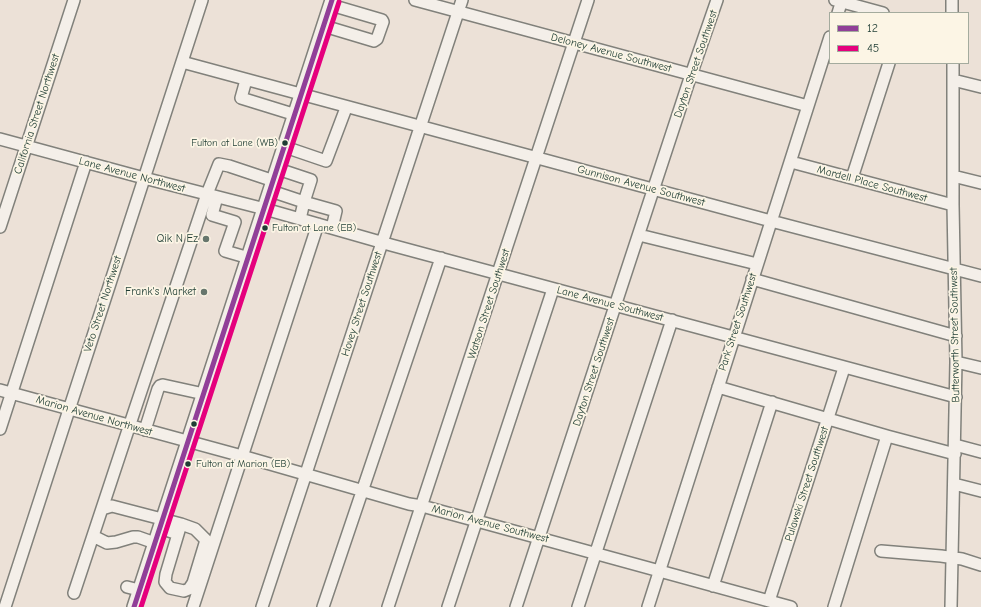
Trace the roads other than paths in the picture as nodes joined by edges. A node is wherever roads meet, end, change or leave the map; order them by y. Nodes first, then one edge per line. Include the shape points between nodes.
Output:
1 (74, 0) edge
2 (202, 0) edge
3 (415, 0) edge
4 (462, 0) edge
5 (588, 0) edge
6 (717, 0) edge
7 (952, 0) edge
8 (839, 1) edge
9 (331, 2) edge
10 (458, 12) junction
11 (838, 12) edge
12 (879, 12) edge
13 (952, 12) edge
14 (324, 26) junction
15 (829, 41) edge
16 (574, 43) junction
17 (182, 62) junction
18 (889, 64) edge
19 (953, 64) edge
20 (692, 75) junction
21 (246, 80) junction
22 (953, 80) junction
23 (981, 87) edge
24 (302, 96) junction
25 (808, 106) junction
26 (346, 108) junction
27 (296, 115) junction
28 (420, 127) junction
29 (0, 139) edge
30 (26, 146) junction
31 (285, 147) junction
32 (537, 158) junction
33 (86, 162) junction
34 (791, 162) junction
35 (953, 176) junction
36 (144, 178) junction
37 (852, 178) junction
38 (274, 180) junction
39 (981, 183) edge
40 (654, 190) junction
41 (212, 196) junction
42 (309, 204) junction
43 (953, 205) junction
44 (265, 209) junction
45 (300, 219) junction
46 (771, 221) junction
47 (318, 224) junction
48 (0, 227) edge
49 (332, 228) junction
50 (639, 235) junction
51 (382, 243) junction
52 (249, 258) junction
53 (441, 258) junction
54 (757, 264) junction
55 (954, 268) junction
56 (499, 274) junction
57 (981, 276) edge
58 (752, 279) junction
59 (553, 288) junction
60 (616, 306) junction
61 (672, 320) junction
62 (734, 336) junction
63 (956, 336) junction
64 (956, 362) junction
65 (844, 368) junction
66 (981, 368) edge
67 (718, 387) junction
68 (0, 390) edge
69 (12, 393) junction
70 (204, 394) junction
71 (956, 397) junction
72 (772, 402) junction
73 (69, 408) junction
74 (828, 419) junction
75 (129, 425) junction
76 (0, 429) edge
77 (145, 430) junction
78 (887, 436) junction
79 (188, 442) junction
80 (955, 450) junction
81 (981, 452) edge
82 (242, 456) junction
83 (305, 474) junction
84 (954, 484) junction
85 (363, 490) junction
86 (981, 491) edge
87 (422, 506) junction
88 (102, 509) junction
89 (477, 521) junction
90 (161, 524) junction
91 (180, 529) junction
92 (93, 536) junction
93 (540, 538) junction
94 (155, 542) junction
95 (881, 551) dead end
96 (595, 553) junction
97 (952, 558) junction
98 (981, 565) edge
99 (659, 571) junction
100 (713, 586) junction
101 (74, 594) dead end
102 (769, 601) junction
103 (5, 607) edge
104 (134, 607) edge
105 (193, 607) edge
106 (262, 607) edge
107 (323, 607) edge
108 (388, 607) edge
109 (448, 607) edge
110 (516, 607) edge
111 (578, 607) edge
112 (648, 607) edge
113 (791, 607) edge
114 (834, 607) edge
115 (951, 607) edge

1 - 30 street, California Street Northwest
2 - 17 street, Veto Street Northwest
3 - 10 street, Deloney Avenue Southwest
4 - 10 street, Hovey Street Southwest
5 - 16 street, Watson Street Southwest
6 - 20 street, Dayton Street Southwest
7 - 13 street
8 - 11 street
8 - 12 street
9 - 14 main road
9 - 14 street via 382,20 381,28 374,41
10 - 16 street, Deloney Avenue Southwest
10 - 28 street, Hovey Street Southwest
14 - 24 main road
15 - 25 street, Park Street Southwest
16 - 20 street, Deloney Avenue Southwest
16 - 32 street, Watson Street Southwest
17 - 21 street, Gunnison Avenue Southwest
17 - 36 street, Veto Street Northwest
18 - 37 street
19 - 22 street, Butterworth Street Southwest
20 - 25 street, Deloney Avenue Southwest
20 - 40 street, Dayton Street Southwest
21 - 24 street, Gunnison Avenue Southwest
21 - 27 street via 241,98
22 - 23 street
22 - 35 street, Butterworth Street Southwest
24 - 26 street, Gunnison Avenue Southwest
24 - 27 main road
25 - 34 street, Park Street Southwest
26 - 28 street, Gunnison Avenue Southwest
26 - 31 street via 326,161
27 - 31 main road
28 - 32 street, Gunnison Avenue Southwest
28 - 51 street, Hovey Street Southwest
29 - 30 street, Lane Avenue Northwest
30 - 33 street, Lane Avenue Northwest
30 - 48 street, California Street Northwest
31 - 38 main road
32 - 40 street, Gunnison Avenue Southwest
32 - 56 street, Watson Street Southwest
33 - 36 street, Lane Avenue Northwest
33 - 69 street
34 - 37 street, Mardell Place Southwest
34 - 46 street, Park Street Southwest
35 - 39 street
35 - 43 street, Butterworth Street Southwest
36 - 41 street, Lane Avenue Northwest
36 - 73 street, Veto Street Northwest
37 - 43 street, Mardell Place Southwest
38 - 41 street via 219,164
38 - 42 street
38 - 42 street via 291,174 311,180
38 - 44 main road
40 - 46 street, Gunnison Avenue Southwest
40 - 50 street, Dayton Street Southwest
41 - 44 street, Lane Avenue Northwest
41 - 52 street via 212,215 235,222 225,251
41 - 75 street
42 - 45 street
42 - 49 street via 336,211
43 - 55 street, Butterworth Street Southwest
44 - 45 street, Lane Avenue Southwest
44 - 52 main road
45 - 47 street, Lane Avenue Southwest
46 - 54 street, Park Street Southwest
46 - 55 street, Gunnison Avenue Southwest
47 - 49 street, Lane Avenue Southwest
47 - 82 street
49 - 51 street, Lane Avenue Southwest
50 - 54 street
50 - 60 street, Dayton Street Southwest
51 - 53 street, Lane Avenue Southwest
51 - 83 street, Hovey Street Southwest
52 - 70 main road
53 - 56 street, Lane Avenue Southwest
53 - 85 street
54 - 58 street, Park Street Southwest
55 - 57 street, Gunnison Avenue Southwest
55 - 63 street, Butterworth Street Southwest
56 - 59 street, Lane Avenue Southwest
56 - 87 street, Watson Street Southwest
58 - 62 street, Park Street Southwest
58 - 63 street
59 - 60 street, Lane Avenue Southwest
59 - 89 street
60 - 61 street, Lane Avenue Southwest
60 - 93 street, Dayton Street Southwest
61 - 62 street, Lane Avenue Southwest
61 - 96 street
62 - 65 street, Lane Avenue Southwest
62 - 67 street, Park Street Southwest
63 - 64 street, Butterworth Street Southwest
64 - 66 street
64 - 71 street, Butterworth Street Southwest
65 - 71 street, Lane Avenue Southwest
65 - 74 street, Pulawski Street Southwest
67 - 72 street
67 - 99 street, Park Street Southwest
68 - 69 street, Marion Avenue Northwest
69 - 73 street, Marion Avenue Northwest
69 - 76 street
70 - 77 street via 162,384 158,389
70 - 79 main road
71 - 80 street, Butterworth Street Southwest
72 - 74 street
72 - 100 street
73 - 75 street, Marion Avenue Northwest
73 - 103 street, Veto Street Northwest
74 - 78 street
74 - 102 street, Pulawski Street Southwest
75 - 77 street, Marion Avenue Northwest
75 - 88 street
77 - 79 street, Marion Avenue Northwest
78 - 80 street
78 - 114 street
79 - 82 street, Marion Avenue Southwest
79 - 90 main road
80 - 81 street
80 - 84 street, Butterworth Street Southwest
82 - 83 street, Marion Avenue Southwest
82 - 105 street
83 - 85 street, Marion Avenue Southwest
83 - 106 street, Hovey Street Southwest
84 - 86 street
84 - 97 street, Butterworth Street Southwest
85 - 87 street, Marion Avenue Southwest
85 - 107 street
87 - 89 street, Marion Avenue Southwest
87 - 108 street, Watson Street Southwest
88 - 90 street via 112,506
88 - 92 street
89 - 93 street, Marion Avenue Southwest
89 - 109 street
90 - 91 street
90 - 94 main road
91 - 91 street via 165,582 174,590 184,592 193,582 206,540 195,529
92 - 94 street via 107,543 138,536
92 - 101 street
93 - 96 street, Marion Avenue Southwest
93 - 110 street, Dayton Street Southwest
94 - 104 main road via 133,588
95 - 97 street
96 - 99 street, Marion Avenue Southwest
96 - 111 street
97 - 98 street
97 - 115 street, Butterworth Street Southwest
99 - 100 street, Marion Avenue Southwest
99 - 112 street, Park Street Southwest
100 - 102 street, Marion Avenue Southwest
102 - 113 street, Marion Avenue Southwest

